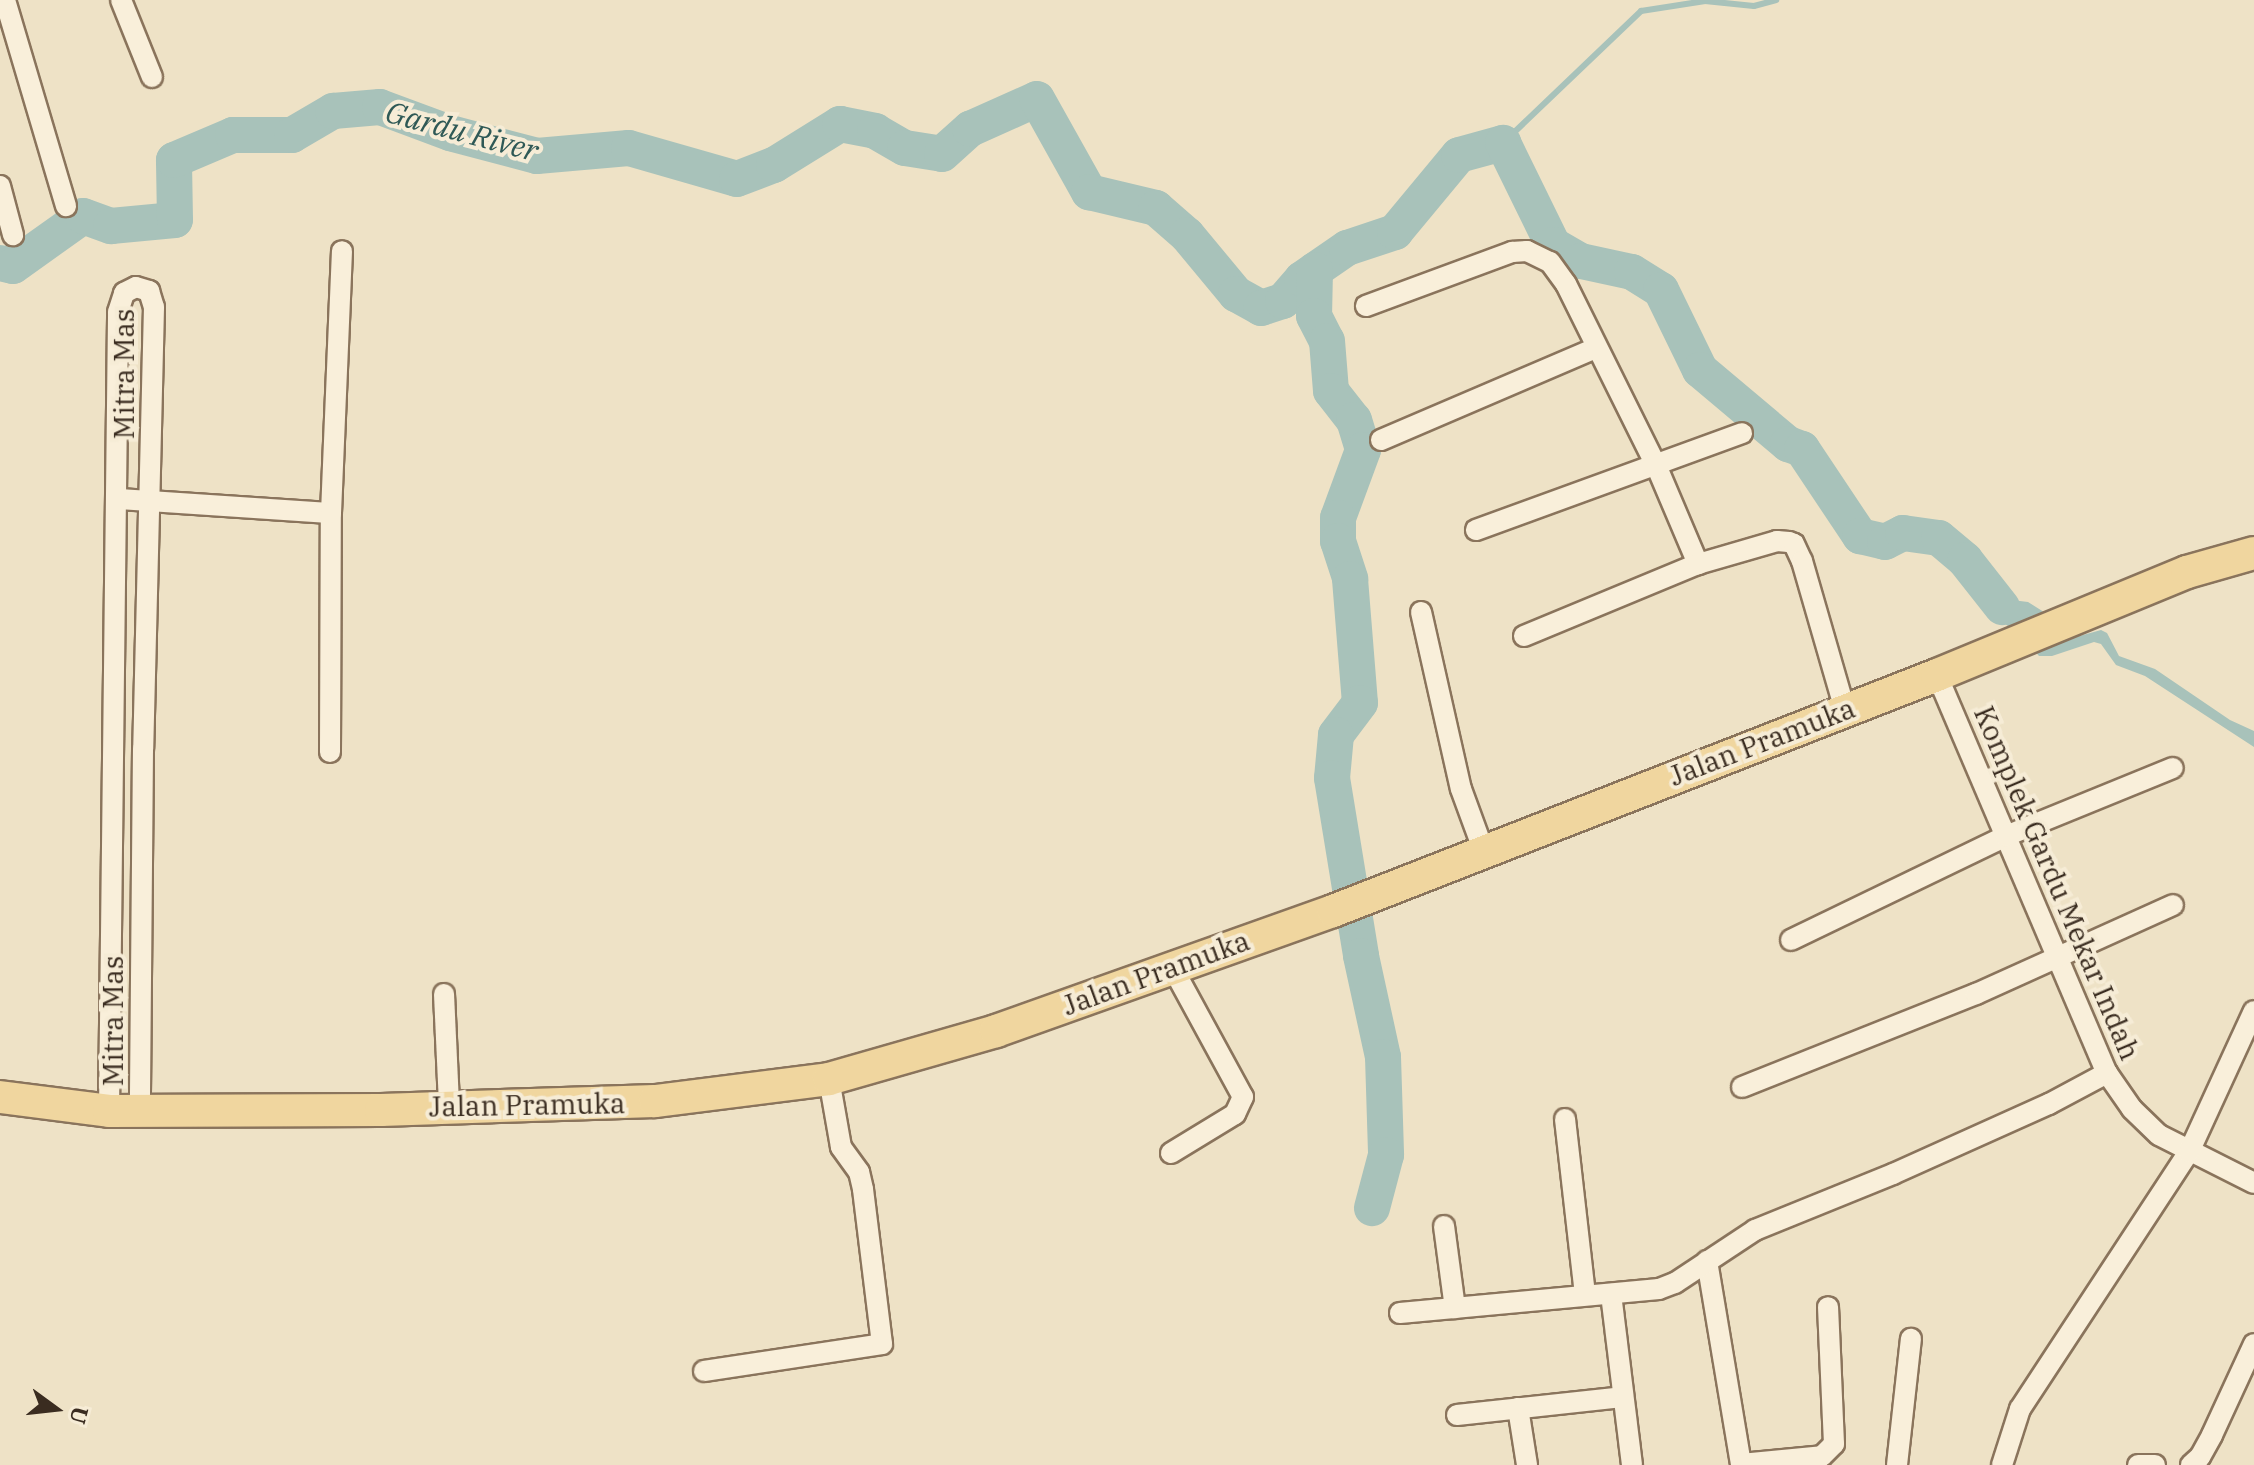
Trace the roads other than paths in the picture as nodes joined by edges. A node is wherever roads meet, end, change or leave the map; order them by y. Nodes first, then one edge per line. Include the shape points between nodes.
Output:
1 (5, 0) edge
2 (121, 0) edge
3 (152, 77) dead end
4 (0, 186) edge
5 (66, 206) dead end
6 (13, 235) dead end
7 (342, 251) dead end
8 (1366, 306) dead end
9 (1596, 348) junction
10 (1742, 433) dead end
11 (1381, 440) dead end
12 (1656, 465) junction
13 (118, 499) junction
14 (151, 503) junction
15 (331, 513) junction
16 (1476, 530) dead end
17 (2254, 553) edge
18 (1698, 564) junction
19 (1421, 612) dead end
20 (1524, 636) dead end
21 (1937, 675) junction
22 (1845, 710) junction
23 (115, 748) junction
24 (143, 749) junction
25 (330, 752) dead end
26 (2173, 768) dead end
27 (2006, 836) junction
28 (1484, 852) junction
29 (2173, 905) dead end
30 (1791, 940) dead end
31 (2059, 957) junction
32 (1172, 967) junction
33 (444, 994) dead end
34 (2254, 1011) edge
35 (2107, 1073) junction
36 (829, 1079) junction
37 (1742, 1087) dead end
38 (0, 1097) edge
39 (449, 1105) junction
40 (124, 1112) junction
41 (1565, 1119) dead end
42 (2189, 1152) junction
43 (1171, 1153) dead end
44 (2254, 1183) edge
45 (1444, 1226) dead end
46 (1707, 1261) junction
47 (1611, 1294) junction
48 (1585, 1295) junction
49 (1828, 1307) dead end
50 (1455, 1308) junction
51 (1400, 1313) dead end
52 (1911, 1339) dead end
53 (2254, 1344) edge
54 (704, 1371) dead end
55 (1622, 1397) junction
56 (1518, 1408) junction
57 (1457, 1415) dead end
58 (1741, 1464) edge
59 (1527, 1465) edge
60 (1632, 1465) edge
61 (1897, 1465) edge
62 (2002, 1465) edge
63 (2138, 1465) edge
64 (2155, 1465) edge
65 (2191, 1465) edge

1 - 5 street
2 - 3 street
4 - 6 street
7 - 15 street
8 - 9 street via 1527,251 1550,262 1566,284
9 - 11 street
9 - 12 street
10 - 12 street
12 - 16 street
12 - 18 street
13 - 14 street
13 - 14 street, Mitra Mas via 118,312 124,293 136,287 149,291 154,307
13 - 23 street, Mitra Mas
14 - 15 street
14 - 24 street, Mitra Mas
15 - 25 street
17 - 21 main road, Jalan Pramuka via 2187,572
18 - 20 street
18 - 22 street via 1777,541 1794,544
19 - 28 street via 1461,789
21 - 22 main road, Jalan Pramuka
21 - 27 street, Komplek Gardu Mekar Indah
22 - 28 main road, Jalan Pramuka
23 - 24 street
23 - 40 street, Mitra Mas
24 - 40 street, Mitra Mas
26 - 27 street
27 - 30 street
27 - 31 street, Komplek Gardu Mekar Indah
28 - 32 main road, Jalan Pramuka
29 - 31 street
31 - 35 street, Komplek Gardu Mekar Indah
31 - 37 street
32 - 36 main road, Jalan Pramuka via 996,1031
32 - 43 street via 1243,1097 1235,1114
33 - 39 street
34 - 42 street
35 - 42 street, Komplek Gardu Mekar Indah via 2132,1109 2159,1135
35 - 46 street via 1936,1155 1755,1230
36 - 39 main road, Jalan Pramuka via 655,1101
36 - 54 street via 841,1147 859,1172 863,1189 882,1344
38 - 40 main road, Jalan Pramuka
39 - 40 main road, Jalan Pramuka
41 - 48 street
42 - 44 street, Komplek Gardu Mekar Indah
42 - 62 street via 2020,1409
45 - 50 street
46 - 47 street via 1659,1289
46 - 58 street
47 - 48 street
47 - 55 street
48 - 50 street
49 - 58 street via 1834,1444 1822,1456
50 - 51 street
52 - 61 street
53 - 65 street via 2212,1435
55 - 56 street
55 - 60 street
56 - 57 street
56 - 59 street
63 - 64 street

